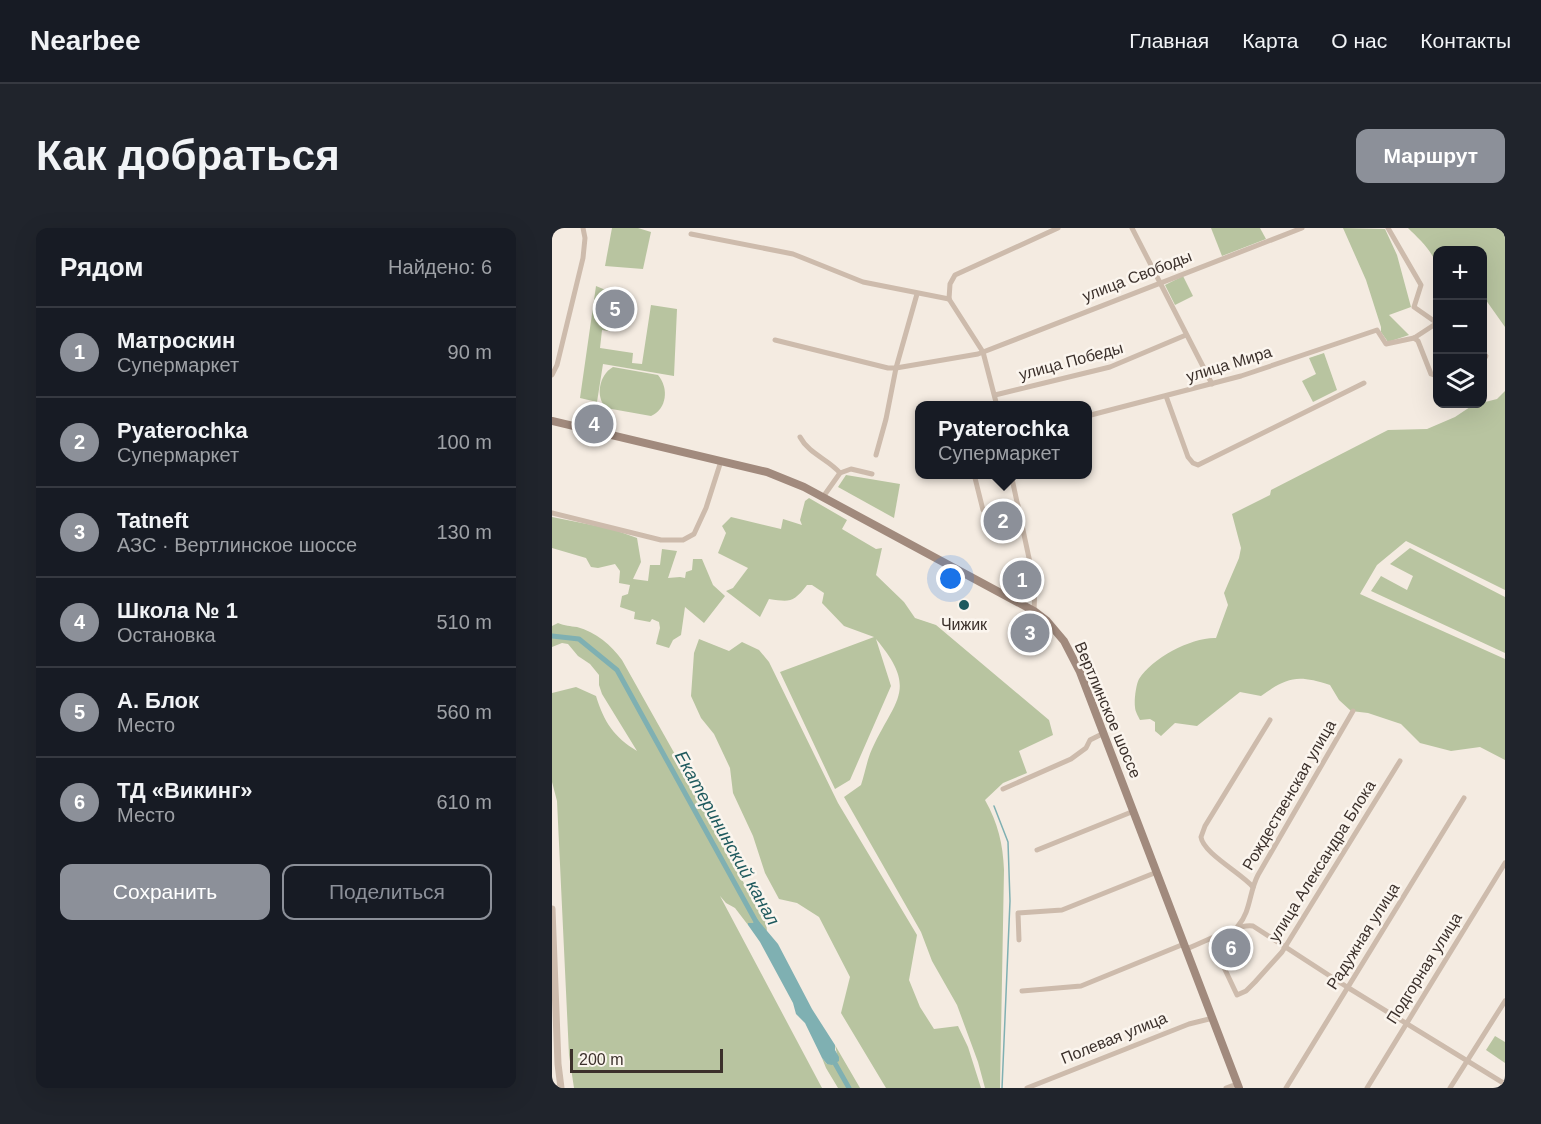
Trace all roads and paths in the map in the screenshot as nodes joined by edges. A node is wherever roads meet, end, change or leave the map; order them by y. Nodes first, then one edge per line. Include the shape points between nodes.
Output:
1 (583, 228) edge
2 (1058, 228) edge
3 (1132, 228) edge
4 (1302, 228) edge
5 (1388, 228) edge
6 (691, 234) dead end
7 (1160, 282) junction
8 (917, 294) junction
9 (949, 299) junction
10 (1433, 320) edge
11 (1433, 326) edge
12 (1186, 335) junction
13 (1414, 338) junction
14 (776, 340) dead end
15 (983, 352) junction
16 (896, 368) junction
17 (552, 373) edge
18 (1433, 375) edge
19 (1364, 383) dead end
20 (1212, 384) junction
21 (995, 395) junction
22 (1166, 396) junction
23 (996, 401) edge
24 (1092, 415) edge
25 (552, 421) edge
26 (800, 437) dead end
27 (876, 454) dead end
28 (721, 461) junction
29 (840, 473) junction
30 (872, 474) dead end
31 (975, 479) edge
32 (1012, 479) edge
33 (823, 497) junction
34 (1018, 505) junction
35 (552, 513) edge
36 (1034, 612) junction
37 (1353, 711) dead end
38 (1270, 720) dead end
39 (1104, 733) junction
40 (1400, 761) dead end
41 (1002, 789) dead end
42 (1464, 798) dead end
43 (1134, 811) junction
44 (1037, 850) dead end
45 (1505, 863) edge
46 (1157, 872) junction
47 (1253, 887) junction
48 (552, 909) edge
49 (1238, 926) junction
50 (1018, 940) dead end
51 (1211, 940) junction
52 (1185, 947) junction
53 (1284, 947) junction
54 (1347, 987) junction
55 (1022, 991) dead end
56 (1505, 1000) edge
57 (1212, 1018) junction
58 (1407, 1023) junction
59 (1466, 1061) junction
60 (1505, 1084) edge
61 (1238, 1086) edge
62 (561, 1088) edge
63 (1027, 1088) edge
64 (1226, 1088) edge
65 (1286, 1088) edge
66 (1367, 1088) edge
67 (1450, 1088) edge

1 - 17 street via 583,258 557,366
2 - 9 street via 955,275
3 - 7 street
4 - 7 street, улица Свободы
5 - 10 street via 1421,285 1414,307
6 - 8 street via 802,256 862,282
7 - 12 street
7 - 15 street, улица Свободы
8 - 9 street
8 - 16 street
9 - 15 street
11 - 13 street
12 - 20 street
12 - 21 street, улица Победы via 1110,367
13 - 18 street
13 - 20 street, улица Мира via 1386,344 1377,330
14 - 16 street
15 - 16 street, улица Свободы
15 - 21 street
16 - 27 street
19 - 22 street via 1198,465 1188,457
20 - 22 street, улица Мира
21 - 23 street
22 - 24 street, улица Мира
25 - 28 main road, Вертлинское шоссе
26 - 29 street
28 - 33 main road, Вертлинское шоссе via 782,477
28 - 35 street via 694,534 683,540 661,540
29 - 30 street via 851,469
29 - 33 street
31 - 34 street via 983,510
32 - 34 street
33 - 36 main road, Вертлинское шоссе
34 - 36 street via 1035,586
36 - 39 main road, Вертлинское шоссе via 1052,626 1068,648
37 - 47 street, Рождественская улица
38 - 47 street via 1201,837 1205,848
39 - 41 street via 1090,740 1071,759
39 - 43 main road, Вертлинское шоссе
40 - 53 street, улица Александра Блока
42 - 54 street, Радужная улица
43 - 44 street
43 - 46 main road, Вертлинское шоссе
45 - 58 street, Подгорная улица
46 - 50 street via 1062,910 1018,913
46 - 52 main road, Вертлинское шоссе
47 - 49 street, Рождественская улица via 1248,909
48 - 62 street
49 - 51 street
49 - 53 street via 1253,926
51 - 52 street
51 - 53 street, улица Александра Блока via 1237,995 1255,982
52 - 55 street via 1081,986
52 - 57 main road, Вертлинское шоссе
53 - 54 street
54 - 58 street
54 - 65 street, Радужная улица
56 - 59 street
57 - 61 main road, Вертлинское шоссе
57 - 63 street, Полевая улица
58 - 59 street
58 - 66 street, Подгорная улица
59 - 60 street
59 - 67 street
61 - 64 street

